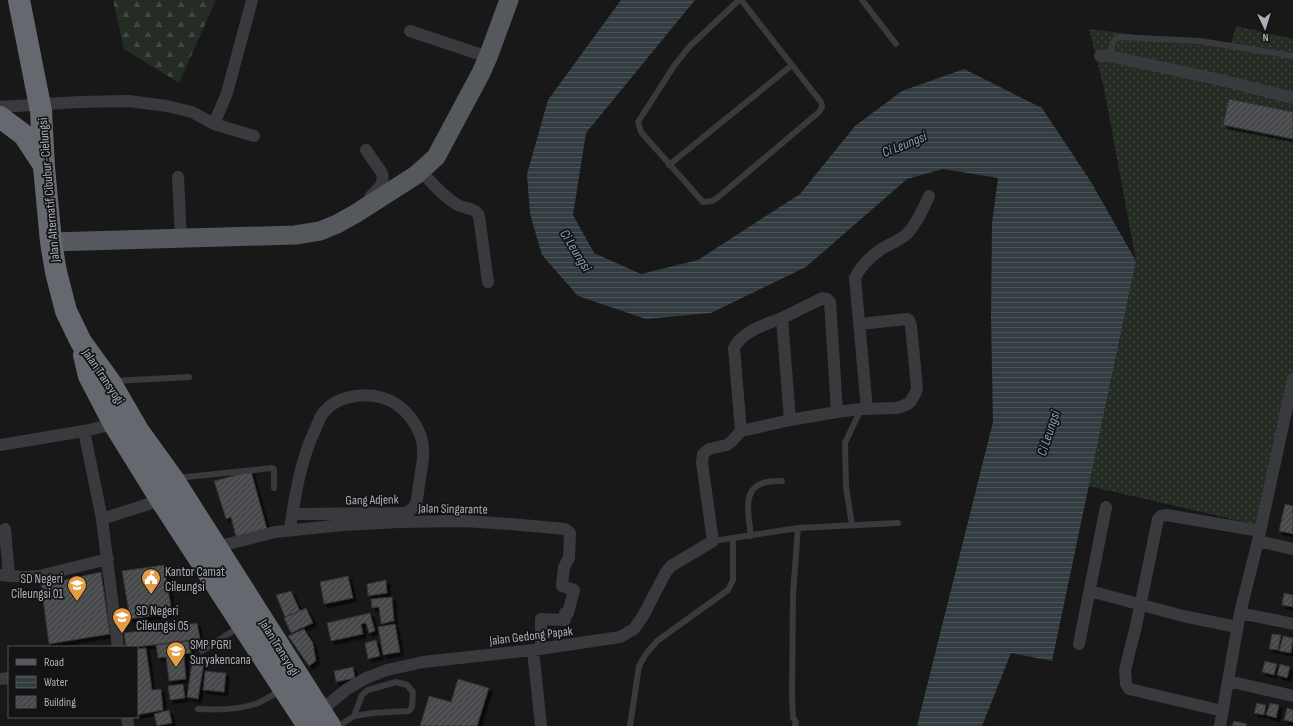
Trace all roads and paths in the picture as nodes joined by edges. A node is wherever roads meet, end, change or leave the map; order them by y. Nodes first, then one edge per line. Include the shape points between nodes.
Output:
1 (9, 0) edge
2 (19, 0) edge
3 (252, 0) edge
4 (509, 0) edge
5 (740, 0) edge
6 (862, 0) edge
7 (410, 31) dead end
8 (26, 36) junction
9 (896, 44) dead end
10 (1105, 56) joint
11 (1293, 56) edge
12 (485, 65) junction
13 (792, 65) junction
14 (1293, 98) edge
15 (39, 104) junction
16 (0, 107) edge
17 (0, 117) edge
18 (214, 124) junction
19 (254, 136) dead end
20 (366, 150) dead end
21 (669, 165) junction
22 (44, 167) junction
23 (422, 172) junction
24 (178, 177) dead end
25 (929, 196) dead end
26 (368, 206) junction
27 (181, 238) junction
28 (51, 242) junction
29 (488, 282) dead end
30 (782, 318) junction
31 (860, 324) junction
32 (81, 342) junction
33 (189, 377) dead end
34 (1293, 379) edge
35 (110, 382) junction
36 (864, 409) junction
37 (837, 412) junction
38 (790, 420) junction
39 (114, 424) junction
40 (84, 431) junction
41 (741, 431) junction
42 (0, 445) edge
43 (173, 479) junction
44 (782, 481) dead end
45 (274, 488) dead end
46 (161, 500) junction
47 (1106, 507) dead end
48 (292, 514) junction
49 (102, 520) junction
50 (898, 524) dead end
51 (852, 525) junction
52 (798, 528) junction
53 (5, 529) dead end
54 (290, 529) junction
55 (751, 536) junction
56 (1259, 536) junction
57 (733, 538) junction
58 (713, 540) junction
59 (216, 547) junction
60 (1293, 549) edge
61 (108, 559) junction
62 (4, 575) edge
63 (1090, 591) junction
64 (1140, 605) junction
65 (1240, 614) junction
66 (1293, 624) edge
67 (242, 625) junction
68 (1237, 627) junction
69 (1079, 644) dead end
70 (118, 646) edge
71 (537, 649) junction
72 (202, 650) dead end
73 (1228, 680) junction
74 (284, 689) junction
75 (1293, 696) edge
76 (198, 709) dead end
77 (1223, 712) junction
78 (354, 716) junction
79 (319, 721) edge
80 (339, 726) edge
81 (541, 726) edge
82 (630, 726) edge
83 (795, 726) edge
84 (1220, 726) edge

1 - 8 highway, Jalan Alternatif Cibubur-Cielungsi
2 - 8 highway, Jalan Alternatif Cibubur-Cielungsi
3 - 18 street via 227,93
4 - 12 main road
5 - 13 lane
5 - 21 lane via 685,51 638,122 641,132
6 - 9 lane
7 - 12 street
8 - 15 highway, Jalan Alternatif Cibubur-Cielungsi
10 - 11 lane via 1118,37 1200,41
10 - 14 street
12 - 23 main road via 436,157
13 - 21 lane
13 - 21 lane via 821,102 822,107 716,199 703,202
15 - 16 street
15 - 18 street via 128,101 192,112
15 - 22 highway, Jalan Alternatif Cibubur-Cielungsi
17 - 22 highway via 24,135
18 - 19 street
20 - 26 street via 383,177 381,187 369,198
22 - 28 highway, Jalan Alternatif Cibubur-Cielungsi
23 - 26 main road
23 - 29 street via 460,206 477,212
24 - 27 street
25 - 31 street via 920,217 906,234 880,250 858,271 855,278
26 - 27 main road via 337,224 295,235
27 - 28 main road
28 - 32 highway, Jalan Alternatif Cibubur-Cielungsi via 66,311
30 - 37 street via 823,298 830,302
30 - 38 street
30 - 41 street via 747,334 734,348
31 - 36 street
31 - 36 street via 909,320 917,388 908,404 897,408
32 - 35 highway, Jalan Transyogi
32 - 39 highway, Jalan Transyogi via 89,376
33 - 35 lane
34 - 56 street
35 - 43 highway, Jalan Transyogi via 139,432
36 - 37 street
36 - 51 lane via 845,443 846,487
37 - 38 street
38 - 41 street
39 - 40 street
39 - 46 highway, Jalan Transyogi
40 - 42 street
40 - 49 street
41 - 58 street via 727,444 709,449 703,454 702,463
43 - 45 lane via 272,468 275,472
43 - 59 highway, Jalan Transyogi
44 - 55 lane via 761,482 751,494 747,508
46 - 49 street
46 - 67 highway, Jalan Transyogi
47 - 63 street
48 - 48 street, Gang Adjenk via 307,449 323,414 331,405 356,396 378,397 395,403 409,414 424,447 414,509 403,513
48 - 54 street, Gang Adjenk
49 - 61 street
50 - 51 lane
51 - 52 lane
52 - 55 lane
52 - 83 lane via 792,696
53 - 62 street
54 - 59 street, Jalan Singarante
54 - 71 street, Jalan Singarante via 343,524 438,521 565,529 570,533 569,558 564,567 562,586 574,590 568,613 565,612 565,620 541,619
55 - 57 lane
56 - 60 street
56 - 64 street via 1161,516 1158,519
56 - 65 street
57 - 58 lane
57 - 82 lane via 733,580 728,590 657,641 639,666
58 - 71 street, Jalan Gedong Papak via 671,566 634,629 620,637
59 - 79 highway, Jalan Transyogi
61 - 62 street via 39,576 24,578
61 - 70 street
63 - 64 street
63 - 69 street
64 - 68 street
64 - 77 street via 1125,670 1126,687 1129,690
65 - 66 street
65 - 68 street
67 - 72 lane
67 - 74 highway, Jalan Transyogi
68 - 73 street
71 - 79 street, Jalan Gedong Papak via 423,662 387,670 366,678 348,689
71 - 81 street
73 - 75 street
73 - 77 street
74 - 76 lane via 243,707
74 - 79 highway, Jalan Transyogi
77 - 84 street
78 - 78 lane via 409,711 412,707 413,692 406,685 396,682 368,690 362,695
78 - 80 lane

